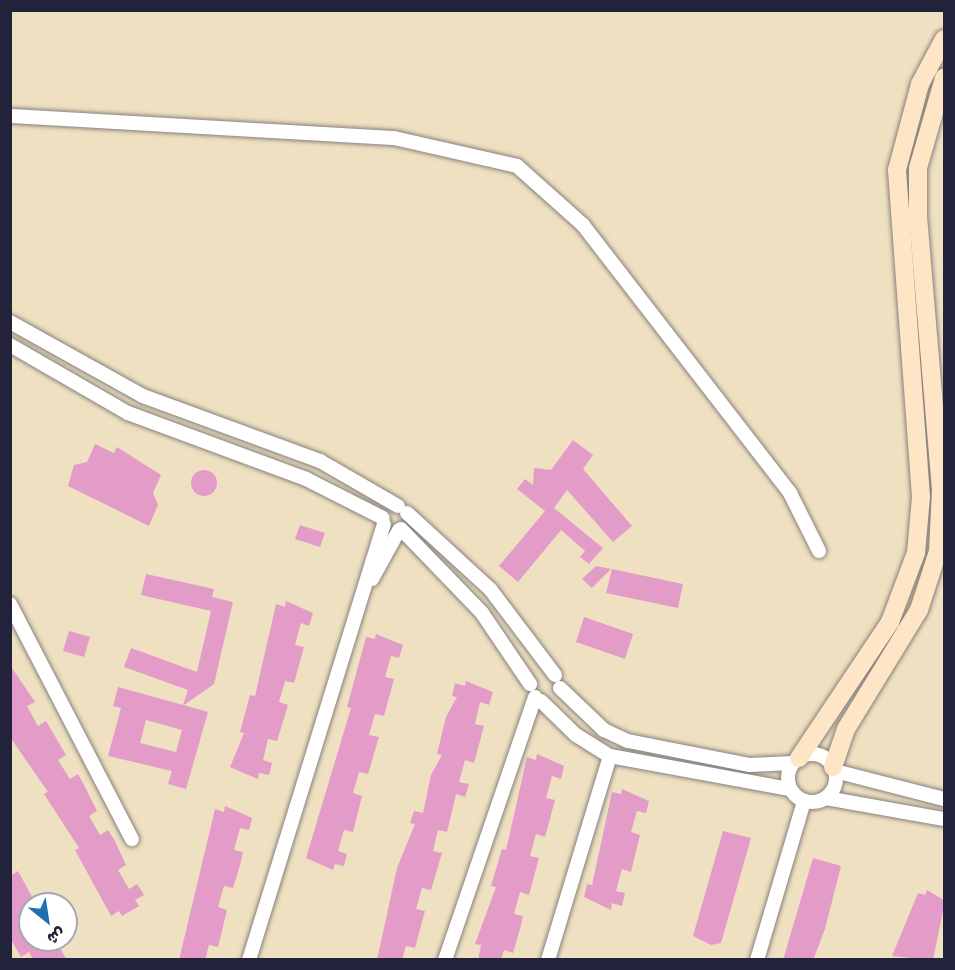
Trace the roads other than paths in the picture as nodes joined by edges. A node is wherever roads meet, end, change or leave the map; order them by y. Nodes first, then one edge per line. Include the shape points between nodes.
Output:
1 (945, 39) edge
2 (945, 78) edge
3 (10, 116) edge
4 (10, 322) edge
5 (10, 345) edge
6 (402, 509) junction
7 (384, 521) junction
8 (400, 530) junction
9 (819, 551) dead end
10 (362, 600) junction
11 (10, 604) edge
12 (557, 681) junction
13 (535, 694) junction
14 (610, 756) junction
15 (796, 760) junction
16 (834, 769) junction
17 (790, 789) junction
18 (826, 798) junction
19 (945, 799) edge
20 (804, 801) junction
21 (945, 819) edge
22 (132, 839) dead end
23 (249, 960) edge
24 (445, 960) edge
25 (548, 960) edge
26 (757, 960) edge

1 - 15 main road via 920,84 897,170 921,497 916,553 890,622
2 - 16 main road via 928,122 918,192 941,490 938,551 919,610 846,729
3 - 9 street via 394,138 518,166 590,234 790,493
4 - 6 street via 143,396 320,461
5 - 7 street via 128,413 306,479
6 - 7 street via 388,509
6 - 8 street
6 - 12 street via 490,589
7 - 8 street
7 - 10 street
8 - 10 street
8 - 13 street via 482,613
10 - 23 street
11 - 22 street
12 - 13 street via 554,698
12 - 13 street via 538,673
12 - 15 street via 596,723 628,741 749,765
13 - 14 street via 576,735
13 - 24 street via 524,716
14 - 17 street
14 - 25 street
15 - 16 street via 814,754
15 - 17 street
16 - 18 street via 834,785
16 - 19 street
17 - 20 street
18 - 20 street
18 - 21 street
20 - 26 street

